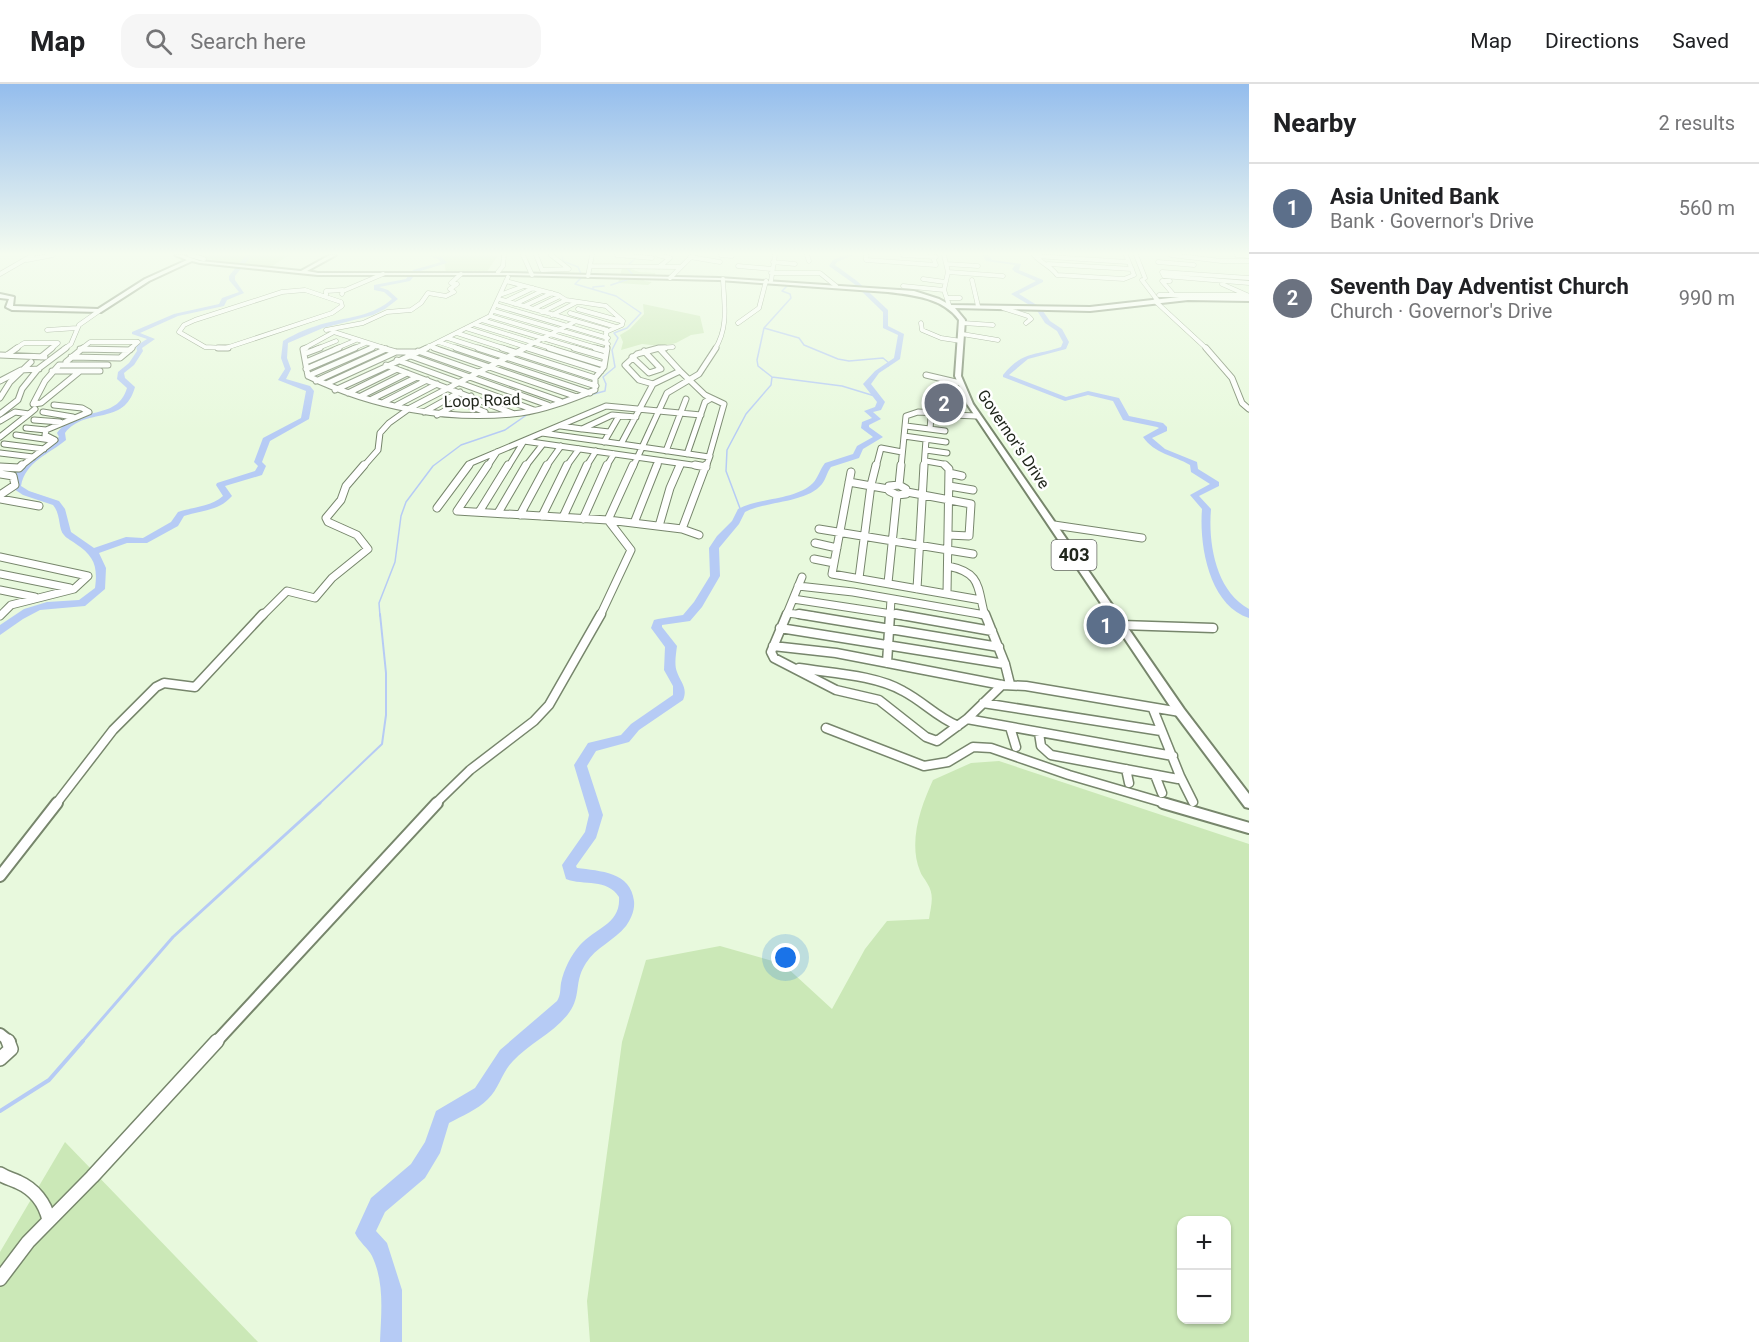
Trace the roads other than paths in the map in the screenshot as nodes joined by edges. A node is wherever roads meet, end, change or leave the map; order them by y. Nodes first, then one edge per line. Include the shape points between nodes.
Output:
1 (95, 314) edge
2 (215, 314) edge
3 (328, 314) edge
4 (383, 314) edge
5 (523, 314) edge
6 (531, 314) edge
7 (548, 314) edge
8 (569, 314) edge
9 (572, 314) edge
10 (595, 314) edge
11 (615, 314) edge
12 (751, 314) edge
13 (959, 314) edge
14 (1021, 314) edge
15 (1174, 314) edge
16 (552, 315) joint
17 (490, 316) joint
18 (723, 316) edge
19 (562, 317) junction
20 (482, 320) junction
21 (576, 321) junction
22 (622, 321) junction
23 (738, 323) dead end
24 (921, 323) dead end
25 (1026, 323) dead end
26 (474, 324) junction
27 (993, 325) dead end
28 (567, 326) junction
29 (617, 327) junction
30 (77, 328) junction
31 (466, 328) junction
32 (978, 329) dead end
33 (47, 330) dead end
34 (560, 330) junction
35 (607, 330) junction
36 (962, 331) junction
37 (457, 333) junction
38 (551, 334) junction
39 (324, 337) junction
40 (448, 338) junction
41 (608, 338) junction
42 (543, 339) junction
43 (356, 340) junction
44 (998, 340) dead end
45 (439, 342) junction
46 (41, 343) junction
47 (366, 343) junction
48 (534, 343) junction
49 (608, 344) junction
50 (305, 346) junction
51 (376, 346) junction
52 (429, 346) junction
53 (674, 347) dead end
54 (525, 348) junction
55 (659, 348) junction
56 (64, 349) junction
57 (81, 349) junction
58 (386, 349) junction
59 (130, 350) junction
60 (417, 351) junction
61 (606, 351) junction
62 (644, 351) junction
63 (396, 352) junction
64 (516, 352) junction
65 (304, 354) junction
66 (0, 355) edge
67 (7, 355) junction
68 (408, 355) junction
69 (24, 356) junction
70 (41, 357) junction
71 (54, 357) junction
72 (71, 357) junction
73 (507, 357) junction
74 (605, 357) junction
75 (632, 357) junction
76 (397, 360) junction
77 (31, 362) dead end
78 (66, 362) dead end
79 (306, 362) junction
80 (498, 362) junction
81 (108, 365) dead end
82 (386, 365) junction
83 (604, 365) junction
84 (489, 367) junction
85 (38, 369) junction
86 (306, 369) junction
87 (397, 369) junction
88 (21, 370) junction
89 (53, 370) junction
90 (681, 370) junction
91 (100, 371) dead end
92 (79, 372) junction
93 (479, 372) junction
94 (601, 372) junction
95 (407, 373) junction
96 (926, 375) dead end
97 (308, 376) junction
98 (417, 377) junction
99 (469, 377) junction
100 (55, 378) dead end
101 (63, 378) dead end
102 (71, 378) junction
103 (595, 378) junction
104 (46, 379) junction
105 (690, 379) junction
106 (427, 380) junction
107 (0, 381) edge
108 (316, 381) junction
109 (459, 382) junction
110 (960, 383) junction
111 (326, 384) junction
112 (437, 384) junction
113 (653, 384) junction
114 (42, 386) junction
115 (62, 386) junction
116 (596, 386) junction
117 (448, 388) junction
118 (334, 390) junction
119 (460, 392) junction
120 (348, 393) junction
121 (590, 393) junction
122 (1237, 393) junction
123 (1249, 394) edge
124 (1, 396) edge
125 (361, 396) junction
126 (471, 396) junction
127 (578, 398) junction
128 (372, 399) junction
129 (686, 399) dead end
130 (710, 399) junction
131 (561, 401) junction
132 (384, 402) junction
133 (460, 402) junction
134 (932, 404) dead end
135 (54, 405) dead end
136 (397, 405) junction
137 (548, 405) junction
138 (410, 408) junction
139 (449, 408) junction
140 (35, 409) dead end
141 (640, 409) junction
142 (1249, 409) edge
143 (534, 410) junction
144 (659, 411) junction
145 (43, 412) dead end
146 (424, 412) junction
147 (488, 413) junction
148 (682, 413) junction
149 (932, 413) junction
150 (0, 414) edge
151 (29, 414) junction
152 (466, 414) junction
153 (513, 414) junction
154 (437, 415) junction
155 (701, 415) junction
156 (619, 416) junction
157 (977, 416) junction
158 (74, 417) junction
159 (636, 417) junction
160 (34, 420) dead end
161 (0, 421) edge
162 (60, 422) junction
163 (559, 425) junction
164 (906, 426) junction
165 (26, 428) dead end
166 (582, 429) junction
167 (930, 429) junction
168 (46, 430) junction
169 (945, 431) dead end
170 (609, 432) junction
171 (542, 433) junction
172 (16, 435) dead end
173 (904, 436) junction
174 (0, 437) edge
175 (54, 440) junction
176 (926, 440) junction
177 (524, 441) junction
178 (604, 442) junction
179 (946, 442) dead end
180 (4, 444) dead end
181 (543, 444) junction
182 (621, 444) junction
183 (561, 446) junction
184 (643, 447) junction
185 (44, 449) junction
186 (579, 449) junction
187 (926, 450) junction
188 (596, 451) junction
189 (666, 451) junction
190 (497, 452) junction
191 (902, 452) junction
192 (0, 453) edge
193 (947, 453) dead end
194 (614, 454) junction
195 (687, 454) junction
196 (710, 456) junction
197 (33, 457) junction
198 (637, 457) junction
199 (659, 460) junction
200 (926, 461) junction
201 (681, 464) junction
202 (0, 467) edge
203 (706, 467) junction
204 (851, 472) dead end
205 (949, 473) junction
206 (0, 474) edge
207 (962, 476) dead end
208 (849, 482) junction
209 (871, 485) junction
210 (899, 485) junction
211 (949, 486) junction
212 (888, 489) junction
213 (973, 490) dead end
214 (907, 492) junction
215 (922, 494) junction
216 (897, 495) junction
217 (0, 497) edge
218 (948, 499) junction
219 (39, 506) dead end
220 (437, 508) dead end
221 (479, 512) junction
222 (498, 513) junction
223 (520, 515) junction
224 (542, 516) junction
225 (563, 517) junction
226 (583, 519) junction
227 (608, 520) junction
228 (634, 523) junction
229 (1054, 525) junction
230 (658, 526) junction
231 (819, 529) dead end
232 (682, 530) junction
233 (839, 533) junction
234 (699, 535) dead end
235 (948, 536) junction
236 (864, 537) junction
237 (1142, 538) dead end
238 (892, 541) junction
239 (815, 543) dead end
240 (921, 546) junction
241 (837, 548) junction
242 (948, 550) junction
243 (973, 554) dead end
244 (0, 557) edge
245 (814, 559) dead end
246 (834, 563) junction
247 (948, 566) junction
248 (0, 574) edge
249 (802, 577) dead end
250 (859, 578) junction
251 (888, 583) junction
252 (798, 586) junction
253 (917, 588) junction
254 (74, 589) junction
255 (0, 590) edge
256 (947, 594) junction
257 (37, 598) junction
258 (793, 598) junction
259 (891, 599) junction
260 (981, 600) junction
261 (2, 611) edge
262 (787, 613) junction
263 (890, 614) junction
264 (985, 615) junction
265 (1121, 625) junction
266 (780, 628) junction
267 (889, 628) junction
268 (1213, 628) dead end
269 (992, 631) junction
270 (888, 645) junction
271 (773, 646) junction
272 (999, 647) junction
273 (887, 663) junction
274 (1005, 664) junction
275 (792, 668) junction
276 (1006, 684) junction
277 (983, 703) junction
278 (1153, 709) junction
279 (1180, 712) junction
280 (967, 719) junction
281 (958, 726) junction
282 (1010, 727) junction
283 (826, 728) dead end
284 (1161, 731) junction
285 (1039, 733) junction
286 (1016, 747) dead end
287 (1173, 756) junction
288 (1099, 764) junction
289 (1126, 769) junction
290 (1102, 775) dead end
291 (1155, 775) junction
292 (1180, 776) junction
293 (1129, 783) dead end
294 (1162, 793) dead end
295 (1193, 802) dead end
296 (1249, 803) edge
297 (1249, 828) edge
298 (0, 876) edge
299 (0, 1034) edge
300 (0, 1059) edge
301 (0, 1174) edge
302 (49, 1220) junction
303 (0, 1279) edge

1 - 30 street
2 - 3 street via 189,322 179,332 207,348 233,347
4 - 50 street via 363,323 328,329
5 - 34 street
6 - 28 street
7 - 16 street
8 - 19 street
9 - 29 street
10 - 22 street
11 - 22 street
12 - 23 street
13 - 36 main road
14 - 25 street via 1031,319
15 - 122 street via 1238,385
16 - 19 street
17 - 20 street
17 - 38 street
18 - 105 street via 723,336 703,370
19 - 21 street
20 - 26 street
20 - 42 street
21 - 28 street
21 - 35 street
22 - 29 street
24 - 36 street via 922,330 938,337
26 - 31 street
26 - 48 street
27 - 36 street
28 - 34 street
28 - 41 street
29 - 35 street
30 - 33 street
30 - 56 street via 74,340
31 - 37 street
31 - 54 street
32 - 36 street
34 - 38 street
34 - 49 street
35 - 41 street
36 - 44 street
36 - 110 main road, Governor's Drive / 403
37 - 40 street
37 - 64 street
38 - 42 street
38 - 61 street
39 - 43 street via 335,333
39 - 50 street
39 - 65 street via 337,342
40 - 45 street
40 - 73 street
41 - 49 street
42 - 48 street
42 - 74 street
43 - 47 street
43 - 79 street
45 - 52 street
45 - 80 street
46 - 67 street via 24,344
46 - 69 street
46 - 70 street via 58,343
47 - 51 street
47 - 86 street
48 - 54 street
48 - 83 street
49 - 61 street
50 - 65 street
51 - 58 street
51 - 97 street
52 - 60 street
52 - 84 street
53 - 55 street
54 - 64 street
54 - 94 street
55 - 62 street
55 - 90 street
56 - 57 street
56 - 71 street
57 - 59 street
57 - 59 street via 90,342 138,342
57 - 72 street
58 - 63 street
58 - 108 street
59 - 72 street via 120,358
60 - 63 street
60 - 68 street
60 - 93 street
61 - 74 street
62 - 75 street
62 - 75 street via 661,369 649,373
63 - 111 street
64 - 73 street
64 - 103 street
65 - 79 street
66 - 67 street
67 - 69 street
68 - 76 street
68 - 99 street
69 - 70 street
70 - 71 street
71 - 85 street
72 - 78 street
73 - 80 street
73 - 116 street
74 - 83 street
75 - 113 street via 625,366 639,380
76 - 82 street
76 - 109 street
77 - 88 street
79 - 86 street
80 - 84 street
80 - 121 street
81 - 89 street via 59,365
82 - 87 street
82 - 118 street
83 - 94 street
84 - 93 street
84 - 127 street
85 - 88 street
85 - 89 street
85 - 150 street via 18,400
86 - 97 street
87 - 95 street
87 - 120 street
88 - 107 street
88 - 124 street
89 - 92 street
89 - 104 street
90 - 105 street
90 - 113 street
91 - 92 street
92 - 102 street
93 - 99 street
93 - 131 street
94 - 103 street
95 - 98 street
95 - 125 street
96 - 110 street
97 - 108 street, Loop Road
98 - 106 street
98 - 128 street
99 - 109 street
99 - 137 street
100 - 104 street
101 - 102 street
102 - 115 street
103 - 116 street
104 - 114 street
105 - 130 street
105 - 144 street via 670,390
106 - 112 street
106 - 132 street
108 - 111 street, Loop Road
109 - 117 street
109 - 143 street
110 - 157 main road, Governor's Drive / 403
111 - 118 street, Loop Road
112 - 117 street
112 - 136 street
113 - 141 street
114 - 115 street
114 - 115 street via 33,404 41,403
116 - 121 street, Loop Road
117 - 119 street
117 - 138 street
118 - 120 street, Loop Road
119 - 126 street
119 - 146 street
120 - 125 street, Loop Road
121 - 127 street, Loop Road
122 - 123 street
122 - 142 street
125 - 128 street, Loop Road
126 - 133 street
126 - 153 street
127 - 131 street, Loop Road
128 - 132 street, Loop Road
129 - 148 street
130 - 155 street
130 - 196 street via 724,405
131 - 137 street, Loop Road
132 - 136 street, Loop Road
133 - 139 street
133 - 147 street
134 - 149 street
135 - 158 street via 89,412
136 - 138 street, Loop Road
137 - 143 street, Loop Road
138 - 146 street, Loop Road
138 - 298 street via 380,433 375,455 346,486 341,500 326,518 367,543 363,555 332,578 315,598 287,591 282,594 195,687 164,683 156,687 113,730
139 - 152 street
139 - 154 street
140 - 151 street
141 - 144 street
141 - 159 street
141 - 163 street via 606,406
143 - 153 street, Loop Road
144 - 148 street
144 - 184 street
145 - 158 street
146 - 154 street, Loop Road
147 - 152 street, Loop Road
147 - 153 street, Loop Road
148 - 155 street
148 - 189 street
149 - 157 street via 948,419 952,415
149 - 164 street via 911,413 906,416
149 - 167 street
151 - 161 street via 15,412
151 - 174 street
152 - 154 street, Loop Road
155 - 195 street
156 - 159 street
156 - 166 street via 609,416
156 - 170 street
157 - 229 main road, Governor's Drive / 403
158 - 162 street
159 - 182 street
160 - 162 street
162 - 168 street
163 - 166 street
163 - 171 street
164 - 167 street
164 - 173 street
165 - 168 street
166 - 170 street
167 - 169 street
168 - 175 street via 45,435
170 - 178 street
171 - 177 street
171 - 178 street
172 - 175 street
173 - 176 street
173 - 191 street
175 - 185 street
176 - 179 street
176 - 187 street
177 - 181 street
177 - 190 street
177 - 221 street
178 - 182 street
180 - 185 street
181 - 183 street
181 - 222 street
182 - 184 street
183 - 186 street
183 - 223 street
184 - 189 street
184 - 198 street
185 - 197 street
186 - 188 street
186 - 224 street via 561,474
187 - 193 street
187 - 200 street
188 - 194 street
188 - 225 street
189 - 195 street
190 - 220 street via 467,466
190 - 221 street via 457,511
191 - 209 street via 882,448
191 - 210 street
192 - 197 street
194 - 198 street
194 - 226 street
195 - 196 street
196 - 203 street
197 - 202 street via 18,468
198 - 199 street
198 - 227 street
199 - 201 street
199 - 228 street
200 - 205 street via 946,465
200 - 215 street
201 - 203 street
201 - 230 street
203 - 232 street
204 - 208 street
205 - 207 street
205 - 211 street
206 - 217 street via 13,476 15,485
208 - 209 street
208 - 233 street
209 - 212 street
209 - 236 street
210 - 212 street
210 - 214 street
211 - 213 street
211 - 218 street
212 - 216 street
214 - 215 street
214 - 216 street
215 - 218 street
215 - 240 street
216 - 238 street
217 - 219 street
218 - 235 street
218 - 235 street via 971,504 969,536
221 - 222 street
222 - 223 street
223 - 224 street
224 - 225 street
225 - 226 street
226 - 227 street
227 - 228 street
227 - 302 street via 631,550 593,631 549,705 470,770 419,820
228 - 230 street
229 - 237 street
229 - 265 main road, Governor's Drive / 403
230 - 232 street
231 - 233 street
232 - 234 street
233 - 236 street
233 - 241 street
235 - 242 street
236 - 238 street
236 - 250 street
238 - 240 street
238 - 251 street
239 - 241 street
240 - 242 street
240 - 253 street
241 - 246 street
242 - 243 street
242 - 247 street
244 - 254 street via 87,574
245 - 246 street
246 - 250 street via 832,574
247 - 256 street
247 - 260 street via 970,573
248 - 254 street
249 - 252 street
250 - 251 street
251 - 253 street
252 - 258 street
252 - 259 street
253 - 256 street
254 - 257 street
255 - 257 street
256 - 260 street
257 - 261 street
258 - 262 street
258 - 263 street
259 - 263 street
259 - 264 street
260 - 264 street
262 - 266 street
262 - 267 street
263 - 267 street
263 - 269 street
264 - 269 street
265 - 268 street
265 - 279 main road, Governor's Drive / 403
266 - 270 street
266 - 271 street
267 - 270 street
267 - 272 street
269 - 272 street
270 - 273 street
270 - 274 street
271 - 273 street
271 - 275 street via 774,658
272 - 274 street
273 - 276 street
274 - 276 street
275 - 281 street via 893,686
275 - 281 street via 836,690 884,703 932,740 942,740
276 - 277 street
276 - 278 street
277 - 280 street
277 - 284 street
278 - 279 street
278 - 284 street
279 - 296 main road, Governor's Drive / 403
280 - 281 street
280 - 282 street
282 - 285 street
282 - 286 street
283 - 297 street via 924,766 948,762 973,747 991,748
284 - 287 street
285 - 287 street
285 - 288 street via 1041,746 1051,755
287 - 292 street
288 - 289 street
288 - 290 street
289 - 291 street
289 - 293 street
291 - 292 street via 1178,779
291 - 294 street
292 - 295 street
299 - 300 street via 10,1042 11,1049
301 - 302 street via 40,1198
302 - 303 street

